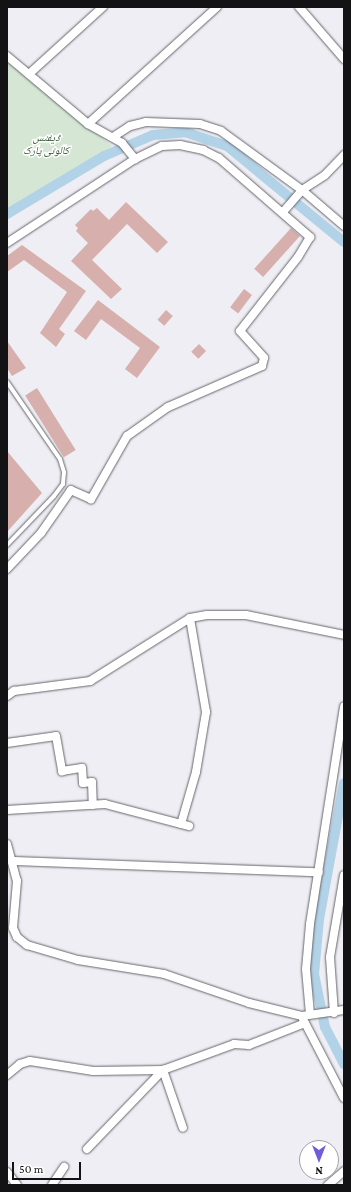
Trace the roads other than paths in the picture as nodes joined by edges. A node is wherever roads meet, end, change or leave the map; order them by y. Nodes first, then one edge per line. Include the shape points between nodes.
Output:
1 (103, 7) edge
2 (217, 7) edge
3 (299, 7) edge
4 (7, 56) edge
5 (344, 59) edge
6 (29, 74) junction
7 (88, 124) junction
8 (113, 137) junction
9 (344, 155) edge
10 (132, 156) junction
11 (302, 190) junction
12 (285, 210) junction
13 (344, 226) edge
14 (7, 243) edge
15 (7, 382) edge
16 (7, 545) edge
17 (7, 570) edge
18 (190, 618) junction
19 (344, 635) edge
20 (7, 696) edge
21 (344, 707) edge
22 (7, 743) edge
23 (93, 805) junction
24 (7, 810) edge
25 (7, 844) edge
26 (12, 861) junction
27 (319, 872) junction
28 (344, 875) edge
29 (11, 918) edge
30 (344, 1010) edge
31 (332, 1013) junction
32 (306, 1018) junction
33 (163, 1070) junction
34 (7, 1075) edge
35 (344, 1098) edge
36 (183, 1128) dead end
37 (86, 1149) dead end
38 (64, 1167) dead end
39 (344, 1171) edge
40 (7, 1172) edge
41 (17, 1185) edge
42 (52, 1185) edge
43 (328, 1185) edge

1 - 6 street
2 - 7 street
3 - 5 street
4 - 6 street
6 - 7 street
7 - 8 street
8 - 10 street via 122,143
8 - 11 street via 130,126 146,122 200,124 221,131
9 - 11 street via 325,175
10 - 12 street via 162,146 180,145 203,150 219,158
10 - 14 street
11 - 12 street
11 - 13 street
12 - 17 street via 310,237 298,257 240,330 264,358 262,366 168,407 127,436 91,499 71,490 41,534
15 - 16 lane via 60,459 64,472 63,484 54,496
18 - 19 street via 246,615
18 - 20 street via 90,681 14,691
18 - 23 street via 206,712 185,825 105,804
21 - 27 street
22 - 23 street via 56,736 62,771 82,768 83,783 92,782
23 - 24 street
25 - 26 street
26 - 27 street
26 - 29 street via 17,881
27 - 32 street via 306,969
28 - 31 street via 330,957
29 - 32 street via 17,936 38,950 164,974
30 - 31 street
31 - 32 street via 319,1013
32 - 33 street via 249,1044 234,1044
32 - 35 street
33 - 34 street via 93,1071 30,1061 20,1064
33 - 36 street
33 - 37 street
38 - 42 street
39 - 43 street
40 - 41 street

